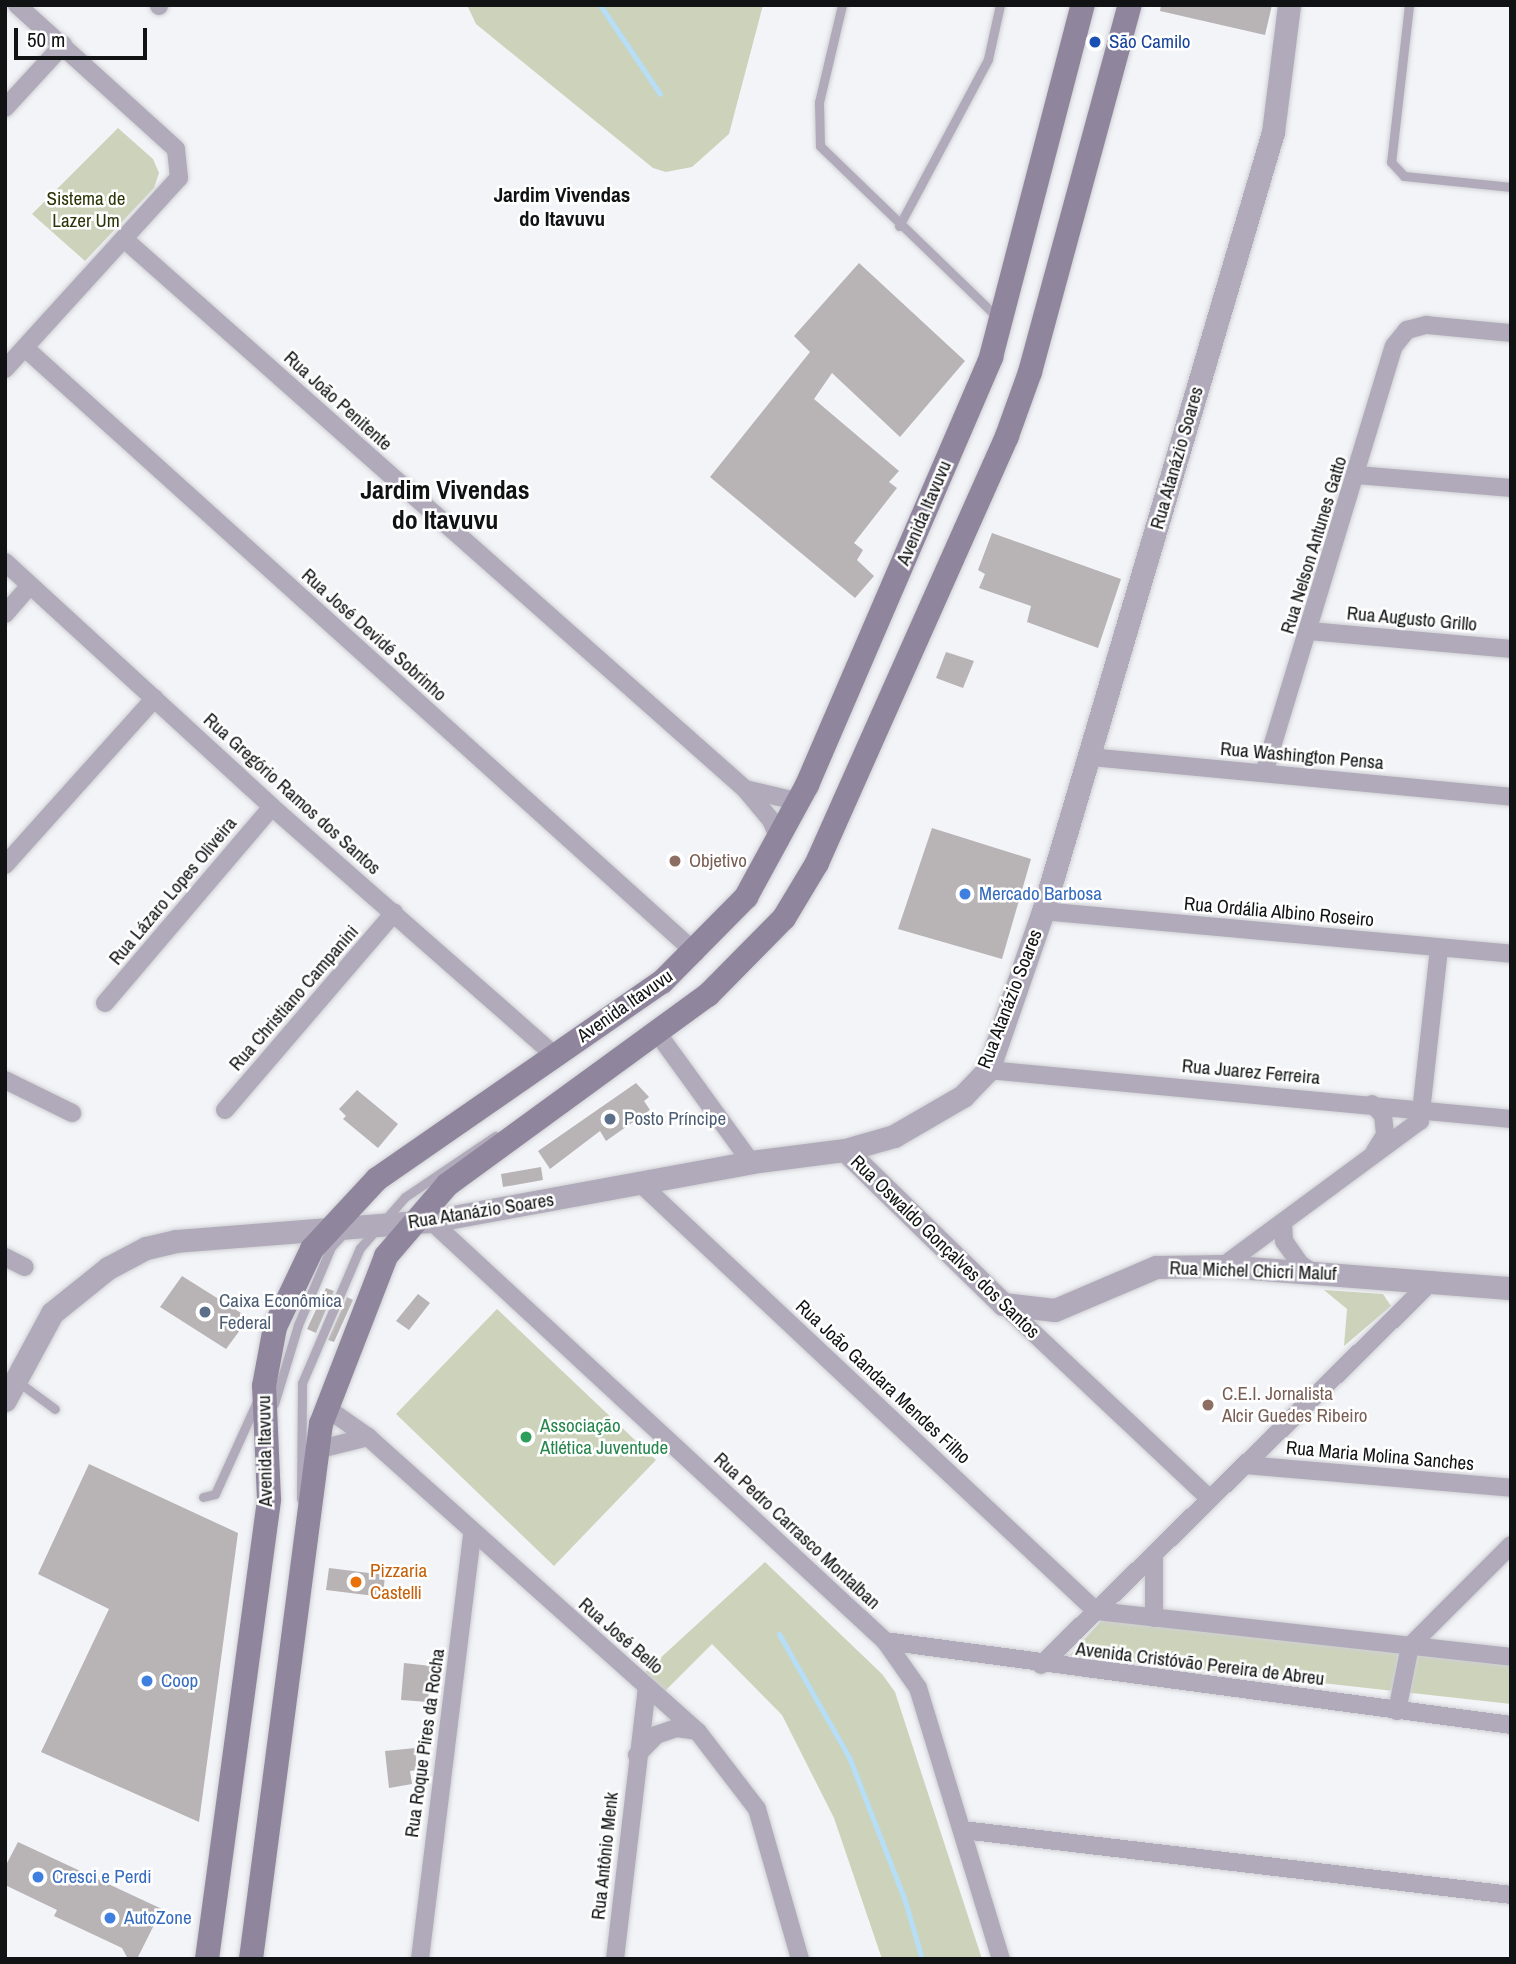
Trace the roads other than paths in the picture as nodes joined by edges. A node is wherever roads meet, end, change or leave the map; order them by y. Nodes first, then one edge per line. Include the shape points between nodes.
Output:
1 (17, 5) edge
2 (842, 5) edge
3 (1000, 5) edge
4 (1083, 5) edge
5 (1130, 5) edge
6 (1289, 5) edge
7 (1409, 5) edge
8 (63, 45) junction
9 (5, 108) edge
10 (1511, 187) edge
11 (899, 226) junction
12 (124, 239) junction
13 (1001, 320) junction
14 (1511, 333) edge
15 (25, 348) junction
16 (5, 369) edge
17 (1357, 475) junction
18 (1511, 488) edge
19 (5, 562) edge
20 (30, 585) junction
21 (5, 614) edge
22 (1310, 631) junction
23 (1511, 649) edge
24 (155, 698) junction
25 (1090, 757) junction
26 (1264, 773) junction
27 (745, 789) junction
28 (1511, 797) edge
29 (800, 802) junction
30 (272, 807) junction
31 (780, 841) junction
32 (5, 865) edge
33 (1043, 911) junction
34 (394, 913) junction
35 (1438, 948) junction
36 (696, 953) junction
37 (1511, 954) edge
38 (105, 1003) dead end
39 (615, 1014) junction
40 (656, 1031) junction
41 (554, 1055) junction
42 (988, 1070) junction
43 (5, 1080) edge
44 (562, 1099) junction
45 (1372, 1104) junction
46 (226, 1110) dead end
47 (1423, 1111) junction
48 (72, 1113) dead end
49 (1511, 1119) edge
50 (845, 1150) junction
51 (1371, 1157) junction
52 (751, 1162) junction
53 (641, 1184) junction
54 (421, 1222) junction
55 (1283, 1222) junction
56 (375, 1226) junction
57 (339, 1229) junction
58 (5, 1257) edge
59 (1223, 1266) junction
60 (25, 1267) dead end
61 (1312, 1272) junction
62 (1433, 1280) junction
63 (1511, 1288) edge
64 (1003, 1304) junction
65 (1055, 1310) junction
66 (1044, 1343) junction
67 (264, 1386) junction
68 (10, 1390) edge
69 (325, 1407) junction
70 (55, 1409) dead end
71 (368, 1437) junction
72 (267, 1441) junction
73 (316, 1450) junction
74 (1245, 1465) junction
75 (1511, 1488) edge
76 (202, 1497) dead end
77 (1210, 1499) junction
78 (472, 1533) junction
79 (1511, 1545) edge
80 (304, 1546) junction
81 (1154, 1554) junction
82 (1096, 1611) junction
83 (1154, 1618) junction
84 (885, 1641) junction
85 (1410, 1646) junction
86 (1511, 1657) edge
87 (1041, 1665) junction
88 (647, 1688) junction
89 (1397, 1711) junction
90 (1511, 1725) edge
91 (698, 1732) junction
92 (636, 1758) junction
93 (963, 1830) junction
94 (1507, 1890) edge
95 (207, 1959) edge
96 (249, 1959) edge
97 (420, 1959) edge
98 (615, 1959) edge
99 (800, 1959) edge
100 (1001, 1959) edge

1 - 8 street
2 - 11 lane via 819,103 817,138
3 - 11 lane via 988,59
4 - 13 main road, Avenida Itavuvu
5 - 40 main road, Avenida Itavuvu via 1030,372 1007,436 817,863 784,918 741,966
6 - 25 street, Rua Atanázio Soares via 1273,132
7 - 10 lane via 1391,162 1404,176
8 - 9 street
8 - 12 street via 176,149 179,178
11 - 13 lane
12 - 15 street
12 - 27 street, Rua João Penitente
13 - 29 main road, Avenida Itavuvu via 991,357
14 - 17 street, Rua Nelson Antunes Gatto via 1426,325 1407,330 1394,346
15 - 16 street
15 - 36 street, Rua José Devidé Sobrinho
17 - 18 street
17 - 22 street, Rua Nelson Antunes Gatto
19 - 20 street, Rua Gregório Ramos dos Santos
20 - 21 street
20 - 24 street, Rua Gregório Ramos dos Santos
22 - 23 street, Rua Augusto Grillo
22 - 26 street, Rua Nelson Antunes Gatto
24 - 30 street, Rua Gregório Ramos dos Santos
24 - 32 street
25 - 26 street, Rua Washington Pensa
25 - 33 street, Rua Atanázio Soares
26 - 28 street, Rua Washington Pensa
27 - 29 street, Rua João Penitente
27 - 31 street, Rua João Penitente via 771,820
29 - 31 main road, Avenida Itavuvu
30 - 34 street, Rua Gregório Ramos dos Santos
30 - 38 street, Rua Lázaro Lopes Oliveira
31 - 36 main road, Avenida Itavuvu via 746,897
33 - 35 street, Rua Ordália Albino Roseiro
33 - 42 street, Rua Atanázio Soares
34 - 41 street, Rua Gregório Ramos dos Santos
34 - 46 street, Rua Christiano Campanini
35 - 37 street, Rua Ordália Albino Roseiro
35 - 47 street
36 - 39 main road, Avenida Itavuvu
39 - 40 main road via 636,1014
39 - 41 main road, Avenida Itavuvu
40 - 44 main road, Avenida Itavuvu
40 - 52 street
41 - 57 main road, Avenida Itavuvu via 377,1179
42 - 45 street, Rua Juarez Ferreira
42 - 50 street, Rua Atanázio Soares via 963,1096 894,1136
43 - 48 street
44 - 54 main road, Avenida Itavuvu via 474,1162
44 - 56 lane via 457,1157 405,1196
45 - 47 street, Rua Juarez Ferreira
45 - 51 street via 1383,1115 1385,1135
47 - 49 street, Rua Juarez Ferreira
47 - 51 street via 1420,1121
50 - 52 street, Rua Atanázio Soares
50 - 64 street, Rua Oswaldo Gonçalves dos Santos
51 - 55 street
52 - 53 street, Rua Atanázio Soares
53 - 54 street, Rua Atanázio Soares
53 - 82 street, Rua João Gandara Mendes Filho
54 - 56 street, Rua Atanázio Soares
54 - 69 main road, Avenida Itavuvu via 386,1256
54 - 84 street, Rua Pedro Carrasco Montalban
55 - 59 street
55 - 61 street via 1284,1241 1300,1264
56 - 57 street, Rua Atanázio Soares
56 - 80 lane via 349,1272 302,1383 299,1456
57 - 67 main road, Avenida Itavuvu via 312,1249 275,1327
57 - 68 street, Rua Atanázio Soares via 176,1241 146,1248 108,1268 52,1313
57 - 72 lane via 284,1364
58 - 60 street
59 - 61 street, Rua Michel Chicri Maluf
59 - 65 street, Rua Michel Chicri Maluf via 1156,1267
61 - 62 street, Rua Michel Chicri Maluf
62 - 63 street, Rua Michel Chicri Maluf
62 - 74 street
64 - 65 street, Rua Michel Chicri Maluf
64 - 66 street, Rua Oswaldo Gonçalves dos Santos
65 - 66 street, Rua Oswaldo Gonçalves dos Santos
66 - 77 street, Rua Oswaldo Gonçalves dos Santos
67 - 72 main road, Avenida Itavuvu
67 - 76 lane via 215,1494
68 - 70 lane
69 - 71 street, Rua José Bello
69 - 73 main road, Avenida Itavuvu
71 - 73 street
71 - 78 street, Rua José Bello
72 - 95 main road, Avenida Itavuvu via 269,1499
73 - 80 main road, Avenida Itavuvu
74 - 75 street, Rua Maria Molina Sanches
74 - 77 street
77 - 81 street
78 - 88 street, Rua José Bello
78 - 97 street, Rua Roque Pires da Rocha
79 - 85 street
80 - 96 main road, Avenida Itavuvu
81 - 82 street
81 - 83 street
82 - 83 street, Avenida Cristóvão Pereira de Abreu
82 - 87 street
83 - 85 street, Avenida Cristóvão Pereira de Abreu
84 - 87 street, Avenida Cristóvão Pereira de Abreu
84 - 93 street, Rua Pedro Carrasco Montalban via 918,1688
85 - 86 street, Avenida Cristóvão Pereira de Abreu
85 - 89 street
87 - 89 street, Avenida Cristóvão Pereira de Abreu
88 - 91 street, Rua José Bello
88 - 92 street, Rua Antônio Menk
89 - 90 street, Avenida Cristóvão Pereira de Abreu
91 - 92 street via 676,1728 656,1735
91 - 99 street, Rua José Bello via 757,1809
92 - 98 street, Rua Antônio Menk
93 - 94 street
93 - 100 street, Rua Pedro Carrasco Montalban

